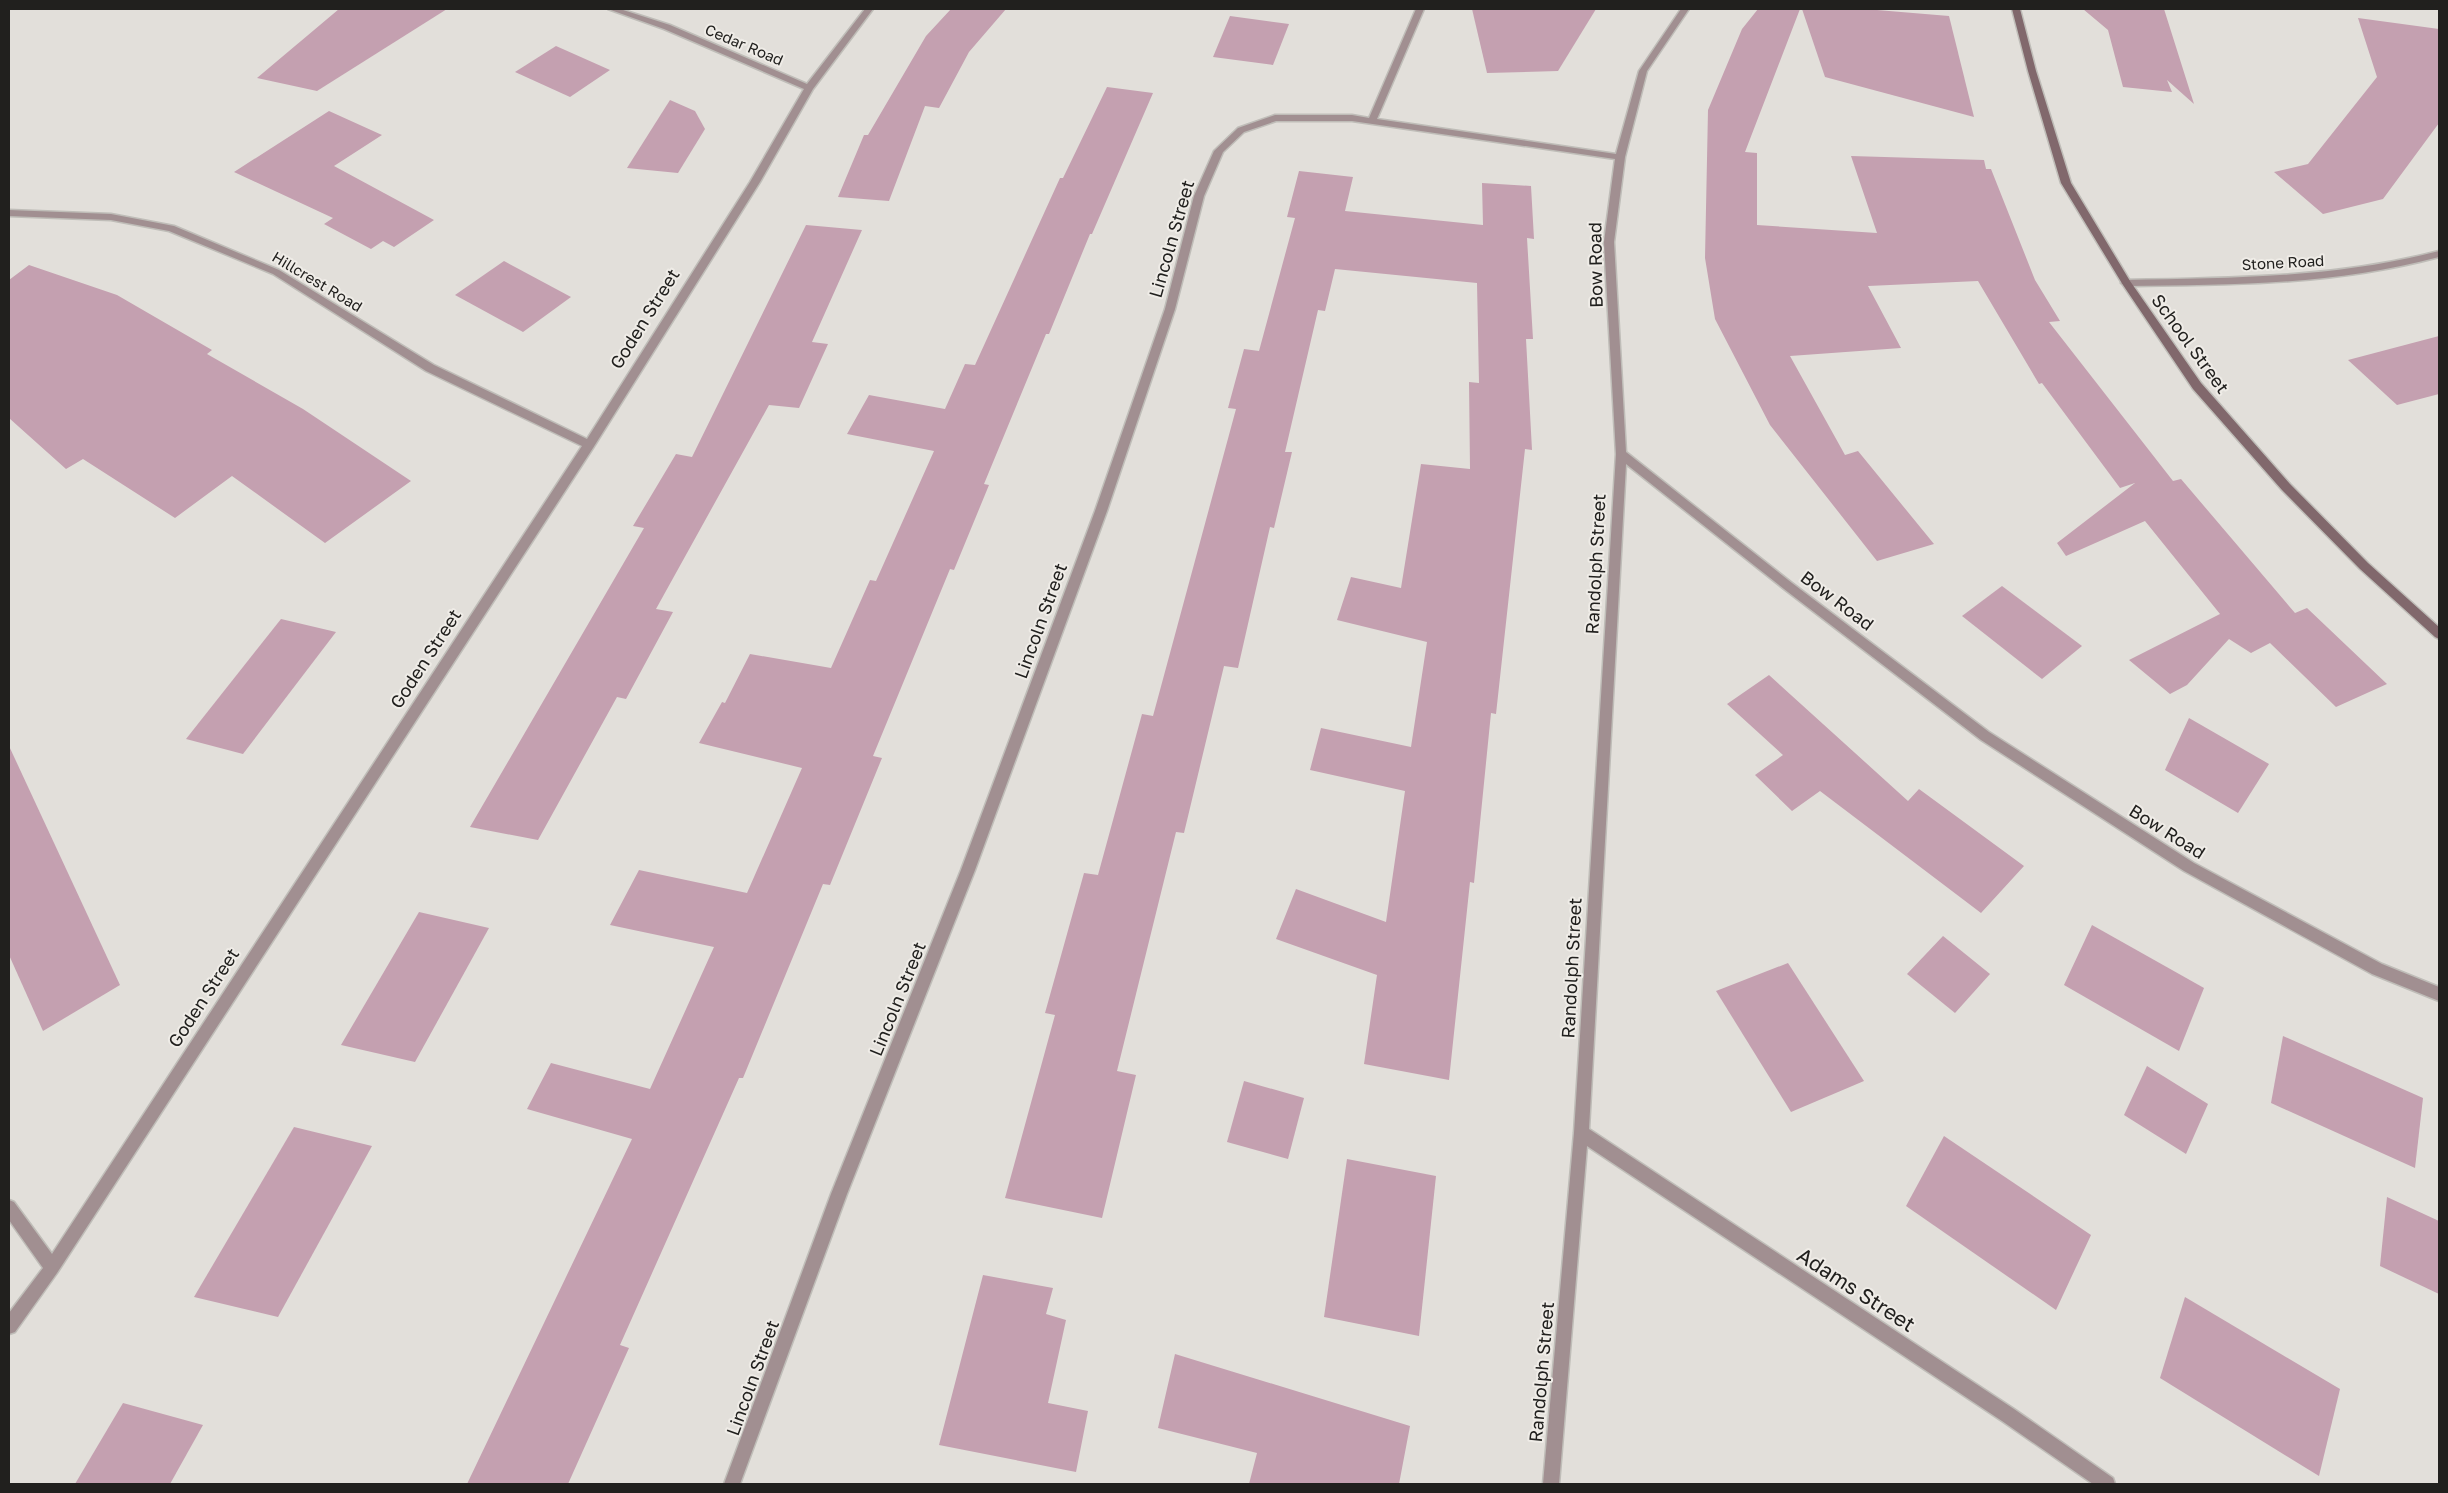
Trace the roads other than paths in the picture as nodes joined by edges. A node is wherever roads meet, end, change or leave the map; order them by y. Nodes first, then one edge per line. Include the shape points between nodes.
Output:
1 (612, 9) edge
2 (869, 9) edge
3 (1420, 9) edge
4 (1685, 9) edge
5 (2016, 9) edge
6 (809, 88) junction
7 (1372, 121) junction
8 (1620, 157) junction
9 (9, 213) edge
10 (2439, 254) edge
11 (2126, 283) junction
12 (589, 445) junction
13 (1621, 454) junction
14 (2439, 634) edge
15 (2439, 994) edge
16 (1581, 1133) junction
17 (9, 1207) edge
18 (52, 1268) junction
19 (9, 1326) edge
20 (732, 1484) edge
21 (1551, 1484) edge
22 (2107, 1484) edge

1 - 6 street, Cedar Road via 667,27
2 - 6 street, Goden Street
3 - 7 street
4 - 8 street, Bow Road via 1643,72
5 - 11 street, School Street via 2066,183
6 - 12 street, Goden Street via 755,182
7 - 8 street, Lincoln Street
7 - 20 street, Lincoln Street via 1275,118 1241,130 1218,151 1199,196 1170,309 1101,511 968,870 839,1194
8 - 13 street, Bow Road via 1609,242
9 - 12 street, Hillcrest Road via 111,217 172,228 276,272 430,368
10 - 11 street, Stone Road via 2408,264 2302,279
11 - 14 street, School Street via 2197,386 2273,473 2364,566
12 - 18 street, Goden Street
13 - 15 street, Bow Road via 1985,736 2189,867 2376,969
13 - 16 street, Randolph Street
16 - 21 street, Randolph Street
16 - 22 street, Adams Street
17 - 18 street
18 - 19 street, Goden Street

